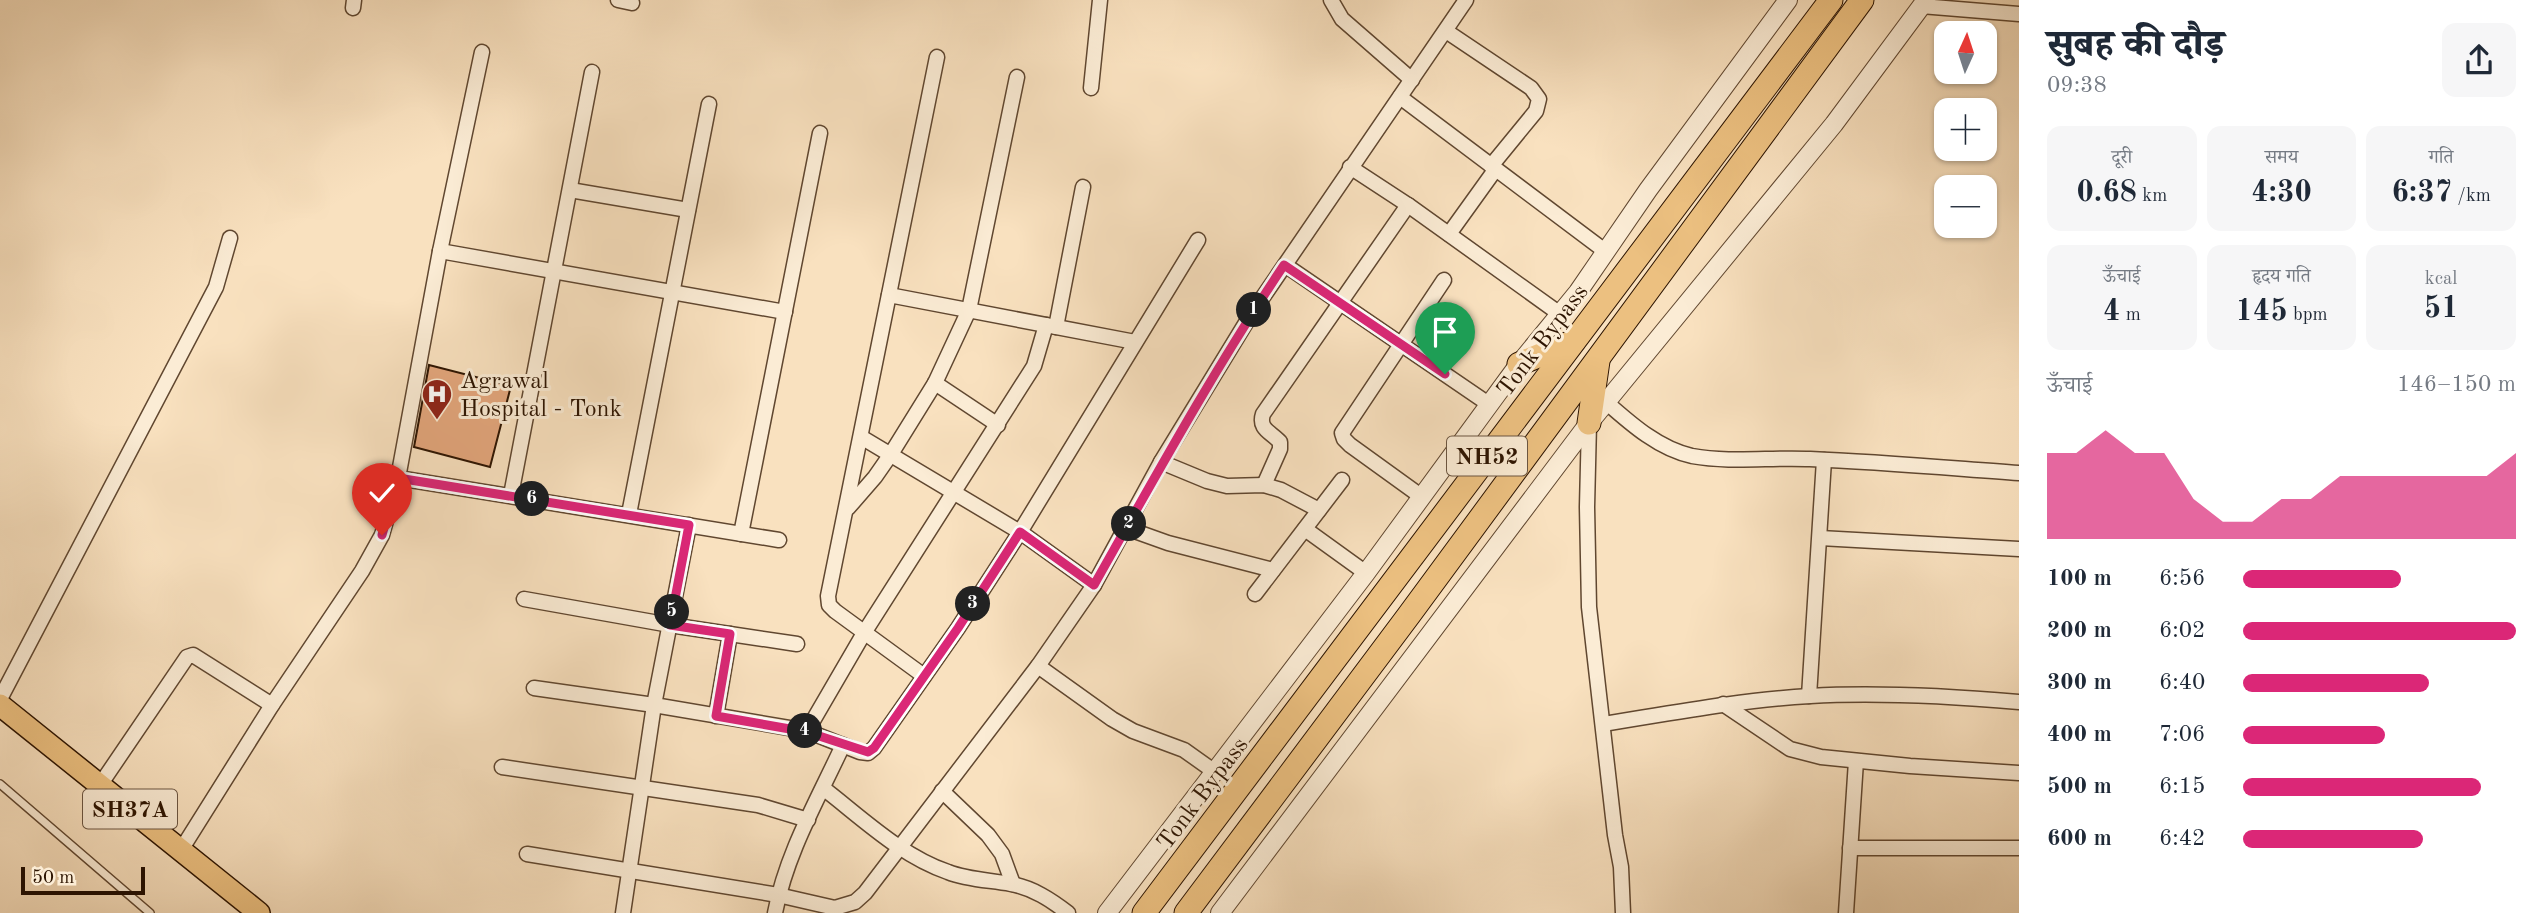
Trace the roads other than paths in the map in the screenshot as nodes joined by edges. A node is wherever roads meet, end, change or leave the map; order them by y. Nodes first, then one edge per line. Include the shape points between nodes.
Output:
1 (1100, 0) edge
2 (1328, 0) edge
3 (1466, 0) edge
4 (1788, 0) edge
5 (1831, 0) edge
6 (1862, 0) edge
7 (1924, 3) edge
8 (2019, 14) edge
9 (1446, 32) junction
10 (482, 52) dead end
11 (937, 57) dead end
12 (592, 72) dead end
13 (1017, 77) dead end
14 (1412, 80) junction
15 (1091, 88) dead end
16 (1399, 97) junction
17 (709, 104) dead end
18 (820, 133) dead end
19 (1350, 167) junction
20 (1493, 168) junction
21 (1083, 187) dead end
22 (570, 190) junction
23 (1408, 205) junction
24 (688, 210) junction
25 (1448, 234) junction
26 (230, 238) dead end
27 (1198, 240) dead end
28 (440, 251) junction
29 (1605, 251) junction
30 (1284, 265) junction
31 (553, 272) junction
32 (1444, 280) dead end
33 (672, 293) junction
34 (890, 295) junction
35 (1341, 303) junction
36 (970, 310) junction
37 (785, 312) junction
38 (1560, 314) junction
39 (1051, 326) junction
40 (1574, 341) junction
41 (1135, 342) junction
42 (1400, 344) junction
43 (1599, 358) junction
44 (1519, 364) junction
45 (935, 383) junction
46 (1606, 402) junction
47 (1490, 405) junction
48 (1589, 424) junction
49 (998, 425) junction
50 (861, 436) junction
51 (891, 454) junction
52 (1824, 460) junction
53 (1161, 463) junction
54 (2019, 473) edge
55 (398, 478) junction
56 (1342, 480) dead end
57 (1264, 485) junction
58 (955, 493) junction
59 (511, 495) junction
60 (1422, 497) junction
61 (847, 509) junction
62 (1319, 510) junction
63 (629, 514) junction
64 (689, 525) junction
65 (1126, 528) junction
66 (1305, 529) junction
67 (1020, 532) junction
68 (741, 534) junction
69 (1820, 538) junction
70 (779, 540) dead end
71 (2019, 548) edge
72 (1273, 570) junction
73 (1366, 573) junction
74 (1094, 585) junction
75 (1255, 594) dead end
76 (524, 599) dead end
77 (670, 625) junction
78 (864, 633) junction
79 (730, 634) junction
80 (797, 644) dead end
81 (1038, 666) junction
82 (925, 676) junction
83 (534, 688) dead end
84 (1809, 696) junction
85 (0, 699) edge
86 (2019, 702) edge
87 (1723, 704) junction
88 (0, 705) edge
89 (272, 705) junction
90 (654, 705) junction
91 (716, 716) junction
92 (1603, 724) junction
93 (807, 732) junction
94 (843, 745) junction
95 (1856, 761) junction
96 (502, 767) dead end
97 (1215, 772) junction
98 (2019, 773) edge
99 (0, 784) edge
100 (100, 785) junction
101 (642, 787) junction
102 (823, 788) junction
103 (942, 791) junction
104 (808, 820) junction
105 (900, 847) junction
106 (1850, 848) junction
107 (2019, 848) edge
108 (181, 850) junction
109 (527, 854) dead end
110 (631, 870) junction
111 (1013, 884) junction
112 (779, 895) junction
113 (150, 913) edge
114 (259, 913) edge
115 (623, 913) edge
116 (775, 913) edge
117 (1068, 913) edge
118 (1107, 913) edge
119 (1144, 913) edge
120 (1186, 913) edge
121 (1220, 913) edge
122 (1623, 913) edge
123 (1846, 913) edge

1 - 15 street
2 - 14 street via 1342,19
3 - 9 street
4 - 29 street
5 - 40 highway, Tonk Bypass / NH52
6 - 43 highway, NH52
7 - 8 street
7 - 46 street via 1834,124
9 - 14 street
9 - 20 street via 1531,88 1539,99 1536,110
10 - 28 street
11 - 34 street
12 - 22 street
13 - 36 street
14 - 16 street
16 - 19 street
16 - 20 street
17 - 24 street
18 - 37 street
19 - 23 street
19 - 30 street
20 - 25 street
20 - 29 street
21 - 39 street
22 - 24 street
22 - 31 street
23 - 25 street
23 - 35 street
24 - 33 street
25 - 38 street
26 - 85 street via 216,287
27 - 41 street
28 - 31 street
28 - 55 street
29 - 38 street
30 - 35 street
30 - 53 street
31 - 33 street
31 - 59 street
32 - 42 street
33 - 37 street
33 - 63 street
34 - 36 street
34 - 50 street
35 - 42 street
35 - 57 street via 1263,414 1262,426 1280,442
36 - 39 street
36 - 45 street
37 - 68 street
38 - 44 street
39 - 41 street
39 - 49 street via 1034,366
40 - 44 highway
40 - 119 highway, Tonk Bypass / NH52
41 - 67 street
42 - 47 street
42 - 60 street via 1342,433 1350,444
43 - 48 highway
43 - 120 highway, NH52
44 - 47 street
45 - 49 street
45 - 51 street
46 - 48 street
46 - 52 street via 1636,429 1690,456
47 - 60 street
48 - 92 street via 1589,607
48 - 121 street
49 - 58 street
50 - 51 street
50 - 61 street
51 - 58 street
51 - 61 street
52 - 54 street
52 - 69 street
53 - 57 street via 1227,486
53 - 65 street
55 - 59 street
55 - 89 street via 382,535
56 - 62 street
57 - 62 street
58 - 67 street
58 - 78 street
59 - 63 street
60 - 73 street
61 - 78 street via 829,604
62 - 66 street
63 - 64 street
64 - 68 street
64 - 77 street
65 - 72 street
65 - 74 street
66 - 72 street
66 - 73 street
67 - 74 street
67 - 82 street
68 - 70 street
69 - 71 street
69 - 84 street
72 - 75 street
73 - 97 street
74 - 81 street
76 - 77 street
77 - 79 street
77 - 90 street
78 - 82 street
78 - 93 street
79 - 80 street
79 - 91 street
81 - 97 street via 1122,725 1184,750
81 - 103 street
82 - 94 street via 874,748 868,752
83 - 90 street
84 - 86 street via 1884,694
84 - 87 street
87 - 92 street
87 - 95 street via 1790,749
88 - 100 main road, SH37A
89 - 100 street via 193,656 187,657
89 - 108 street
90 - 91 street
90 - 101 street
91 - 93 street
92 - 122 street
93 - 94 street
94 - 102 street
95 - 98 street
95 - 106 street
96 - 101 street
97 - 118 street
99 - 113 lane
100 - 108 main road, SH37A
101 - 104 street via 758,805
101 - 110 street
102 - 104 street
102 - 105 street
103 - 105 street
103 - 111 street via 1002,854
104 - 112 street
105 - 111 street via 949,873
105 - 112 street via 855,902 835,908
106 - 107 street
106 - 123 street
108 - 114 main road, SH37A
109 - 110 street
110 - 112 street
110 - 115 street
111 - 117 street via 1035,891
112 - 116 street

